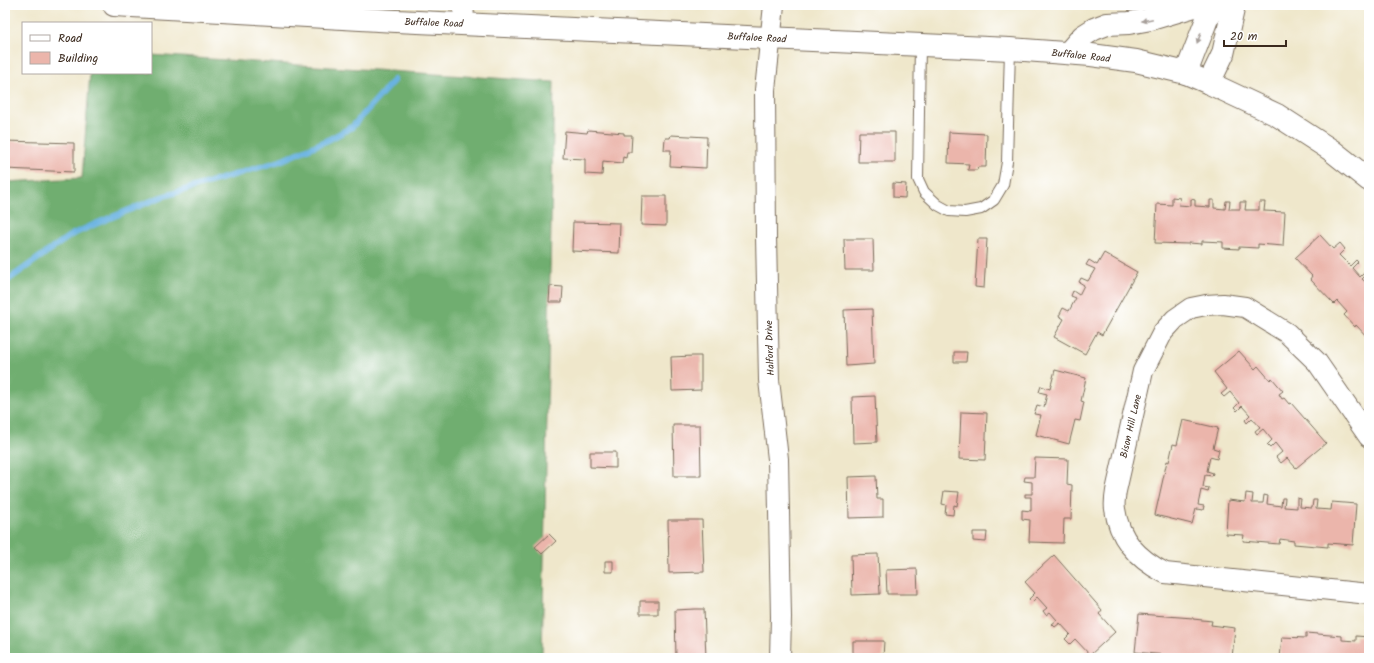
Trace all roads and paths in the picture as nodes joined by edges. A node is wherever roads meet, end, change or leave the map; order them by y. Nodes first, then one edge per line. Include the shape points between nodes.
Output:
1 (114, 5) edge
2 (774, 5) edge
3 (1198, 5) edge
4 (1215, 5) edge
5 (1234, 5) edge
6 (463, 14) edge
7 (770, 38) junction
8 (920, 44) junction
9 (1010, 49) junction
10 (1068, 53) junction
11 (1186, 73) junction
12 (1209, 83) junction
13 (1369, 180) edge
14 (1369, 437) edge
15 (1369, 594) edge
16 (780, 658) edge

1 - 6 main road, Buffaloe Road via 396,21
2 - 7 street, Halford Drive
3 -> 10 main road via 1151,19 1107,24 1083,36
4 -> 11 main road via 1206,18
5 - 12 main road via 1223,54
6 - 7 main road, Buffaloe Road
7 - 8 main road, Buffaloe Road
7 - 16 street, Halford Drive via 765,90 766,236 769,380 778,459
8 - 9 main road, Buffaloe Road
8 - 9 lane via 918,179 924,192 938,205 949,211 965,212 981,208 994,200 1003,185 1007,162
9 - 10 main road, Buffaloe Road
10 - 11 main road, Buffaloe Road via 1136,61
11 - 12 main road, Buffaloe Road
12 - 13 main road, Buffaloe Road via 1277,115 1331,150
14 - 15 street, Bison Hill Lane via 1317,362 1287,333 1245,307 1223,304 1190,308 1163,332 1143,370 1114,508 1123,534 1136,554 1165,573

